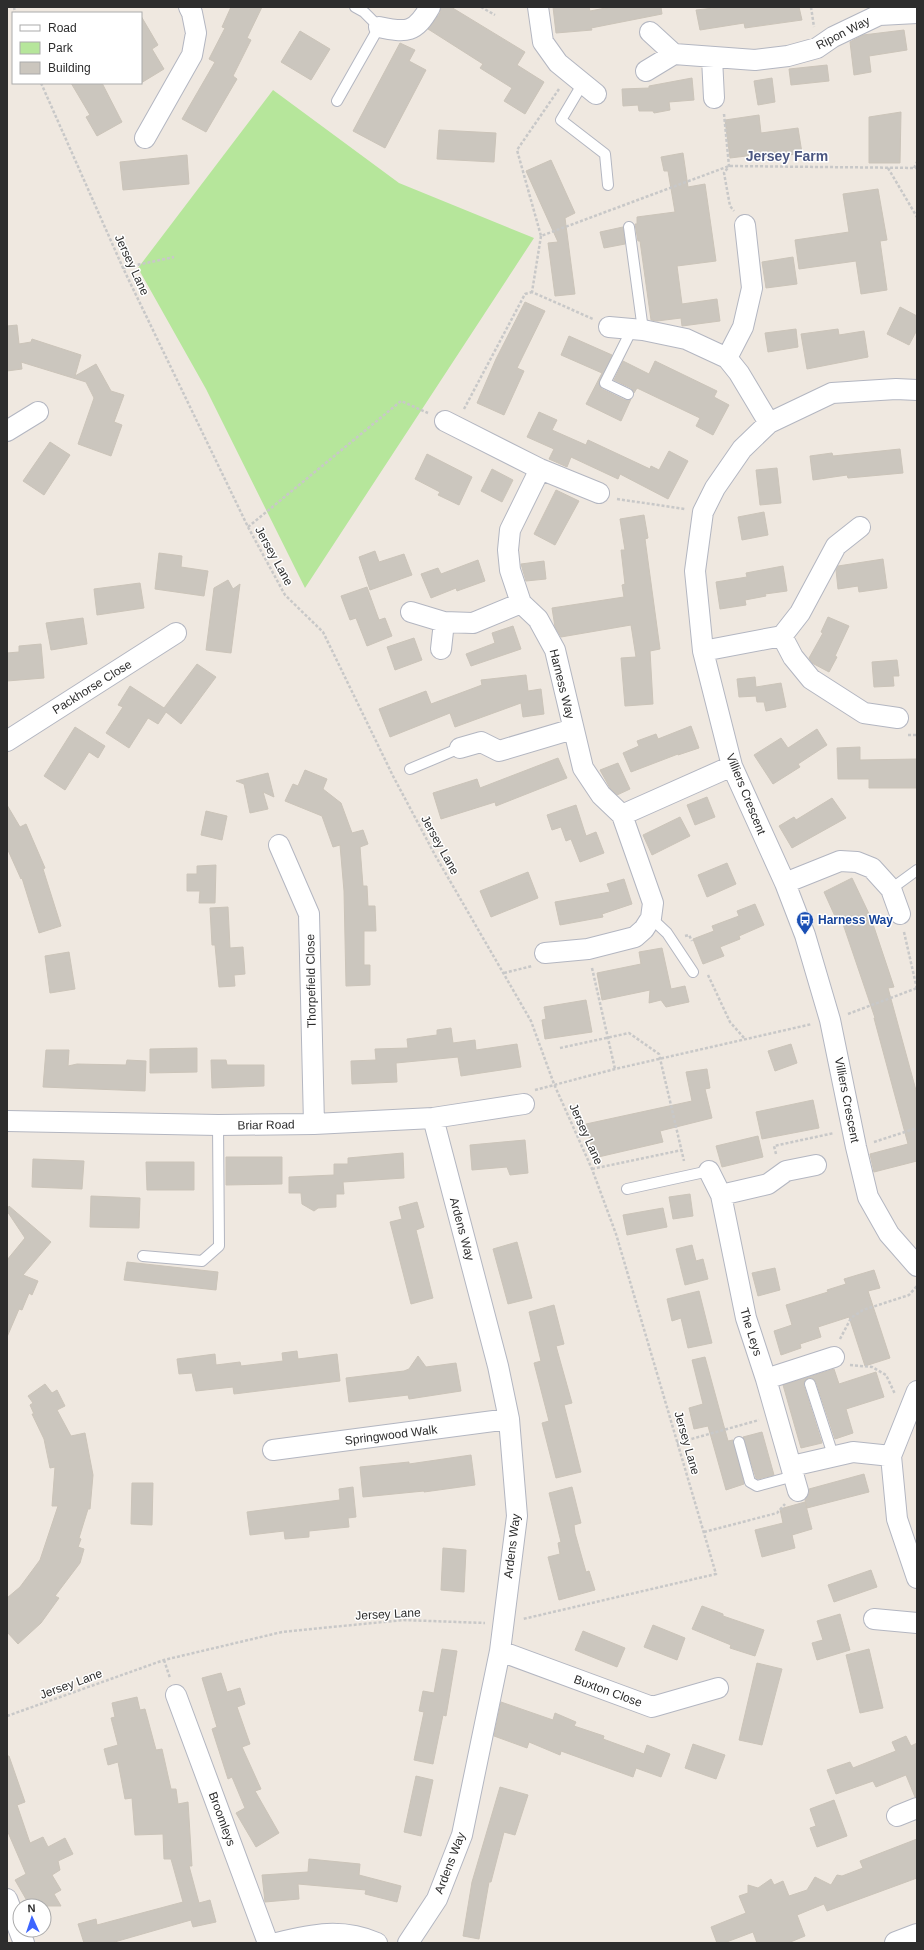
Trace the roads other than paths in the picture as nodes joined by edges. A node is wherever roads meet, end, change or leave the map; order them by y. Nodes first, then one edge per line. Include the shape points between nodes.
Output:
1 (189, 7) edge
2 (355, 7) edge
3 (430, 7) edge
4 (538, 7) edge
5 (917, 12) edge
6 (379, 27) junction
7 (650, 32) dead end
8 (674, 54) junction
9 (712, 58) junction
10 (646, 71) dead end
11 (583, 84) joint
12 (714, 98) road end
13 (337, 101) dead end
14 (145, 138) dead end
15 (608, 185) dead end
16 (745, 225) road end
17 (629, 227) dead end
18 (609, 327) road end
19 (638, 329) junction
20 (727, 358) junction
21 (917, 390) edge
22 (628, 394) dead end
23 (38, 412) dead end
24 (450, 423) road end
25 (769, 423) junction
26 (7, 431) edge
27 (540, 469) junction
28 (599, 493) road end
29 (860, 527) dead end
30 (521, 603) junction
31 (411, 612) dead end
32 (444, 622) junction
33 (176, 633) dead end
34 (782, 636) junction
35 (441, 649) dead end
36 (703, 651) junction
37 (898, 718) dead end
38 (573, 728) junction
39 (7, 741) edge
40 (460, 748) joint
41 (732, 766) junction
42 (410, 769) dead end
43 (622, 815) junction
44 (279, 845) dead end
45 (917, 870) edge
46 (785, 884) junction
47 (891, 889) junction
48 (900, 914) road end
49 (651, 918) junction
50 (545, 953) road end
51 (693, 972) dead end
52 (524, 1104) dead end
53 (433, 1118) junction
54 (7, 1121) edge
55 (314, 1124) junction
56 (218, 1125) junction
57 (816, 1165) dead end
58 (709, 1171) joint
59 (627, 1189) dead end
60 (721, 1195) junction
61 (143, 1256) dead end
62 (917, 1266) edge
63 (834, 1357) road end
64 (766, 1379) junction
65 (810, 1384) dead end
66 (917, 1391) edge
67 (508, 1420) junction
68 (739, 1442) dead end
69 (273, 1450) dead end
70 (833, 1455) junction
71 (891, 1456) junction
72 (795, 1477) junction
73 (917, 1578) edge
74 (874, 1619) dead end
75 (917, 1623) edge
76 (500, 1651) junction
77 (718, 1688) dead end
78 (176, 1695) dead end
79 (917, 1808) edge
80 (897, 1816) dead end
81 (7, 1899) edge
82 (917, 1934) edge
83 (24, 1943) edge
84 (268, 1943) edge
85 (277, 1943) edge
86 (377, 1943) edge
87 (408, 1943) edge
88 (896, 1943) edge

1 - 14 street via 196,33 192,55
2 - 6 lane
3 - 6 street via 421,22 412,29 401,32
4 - 11 street via 543,42 558,63
5 - 9 street, Ripon Way via 879,14 817,48 788,56 755,60
6 - 13 lane
7 - 8 street
8 - 9 street, Ripon Way
8 - 10 street
9 - 12 street
11 - 15 lane via 561,120 605,154
16 - 20 street via 752,288 743,327
17 - 19 lane
18 - 19 street
19 - 20 street via 686,340
19 - 22 lane via 605,383
20 - 25 street
21 - 25 street, Villiers Crescent via 832,393
23 - 26 street
24 - 27 street
25 - 36 street, Villiers Crescent via 742,450 715,488 703,512 695,570
27 - 28 street
27 - 30 street, Harness Way via 510,530 510,570
29 - 34 street via 836,546 804,607
30 - 32 street via 473,623
30 - 38 street, Harness Way via 538,619 555,650
31 - 32 street
32 - 35 street
33 - 39 street, Packhorse Close
34 - 36 street
34 - 37 street via 793,657 811,679 864,713
36 - 41 street, Villiers Crescent
38 - 40 street, Harness Way via 499,751 481,742
38 - 43 street, Harness Way via 583,768 602,795
40 - 42 lane
41 - 43 street
41 - 46 street, Villiers Crescent
43 - 49 street, Harness Way via 650,891 653,903
44 - 55 street, Thorpefield Close via 310,914
45 - 47 lane
46 - 47 street via 840,861 857,862 872,868
46 - 62 street, Villiers Crescent via 805,935 830,1020 868,1197 889,1234
47 - 48 street
49 - 50 street via 635,937 588,949
49 - 51 lane via 671,940
52 - 53 street, Briar Road
53 - 55 street, Briar Road
53 - 67 street, Ardens Way via 498,1366
54 - 56 street, Briar Road
55 - 56 street, Briar Road
56 - 61 lane via 219,1246 202,1261
57 - 60 street via 786,1171 768,1184
58 - 59 lane
58 - 60 street, The Leys
60 - 64 street, The Leys via 746,1318
63 - 64 street
64 - 72 street, The Leys
65 - 70 lane
66 - 71 street
67 - 69 street, Springwood Walk
67 - 76 street, Ardens Way via 517,1516
68 - 72 lane via 750,1482 757,1486
70 - 71 street via 853,1452
70 - 72 street
71 - 73 street via 897,1519
74 - 75 street
76 - 77 street, Buxton Close via 652,1707
76 - 87 street, Ardens Way via 462,1835 437,1899
78 - 84 street, Broomleys
79 - 80 street
81 - 83 street
82 - 88 street
85 - 86 street via 331,1932

